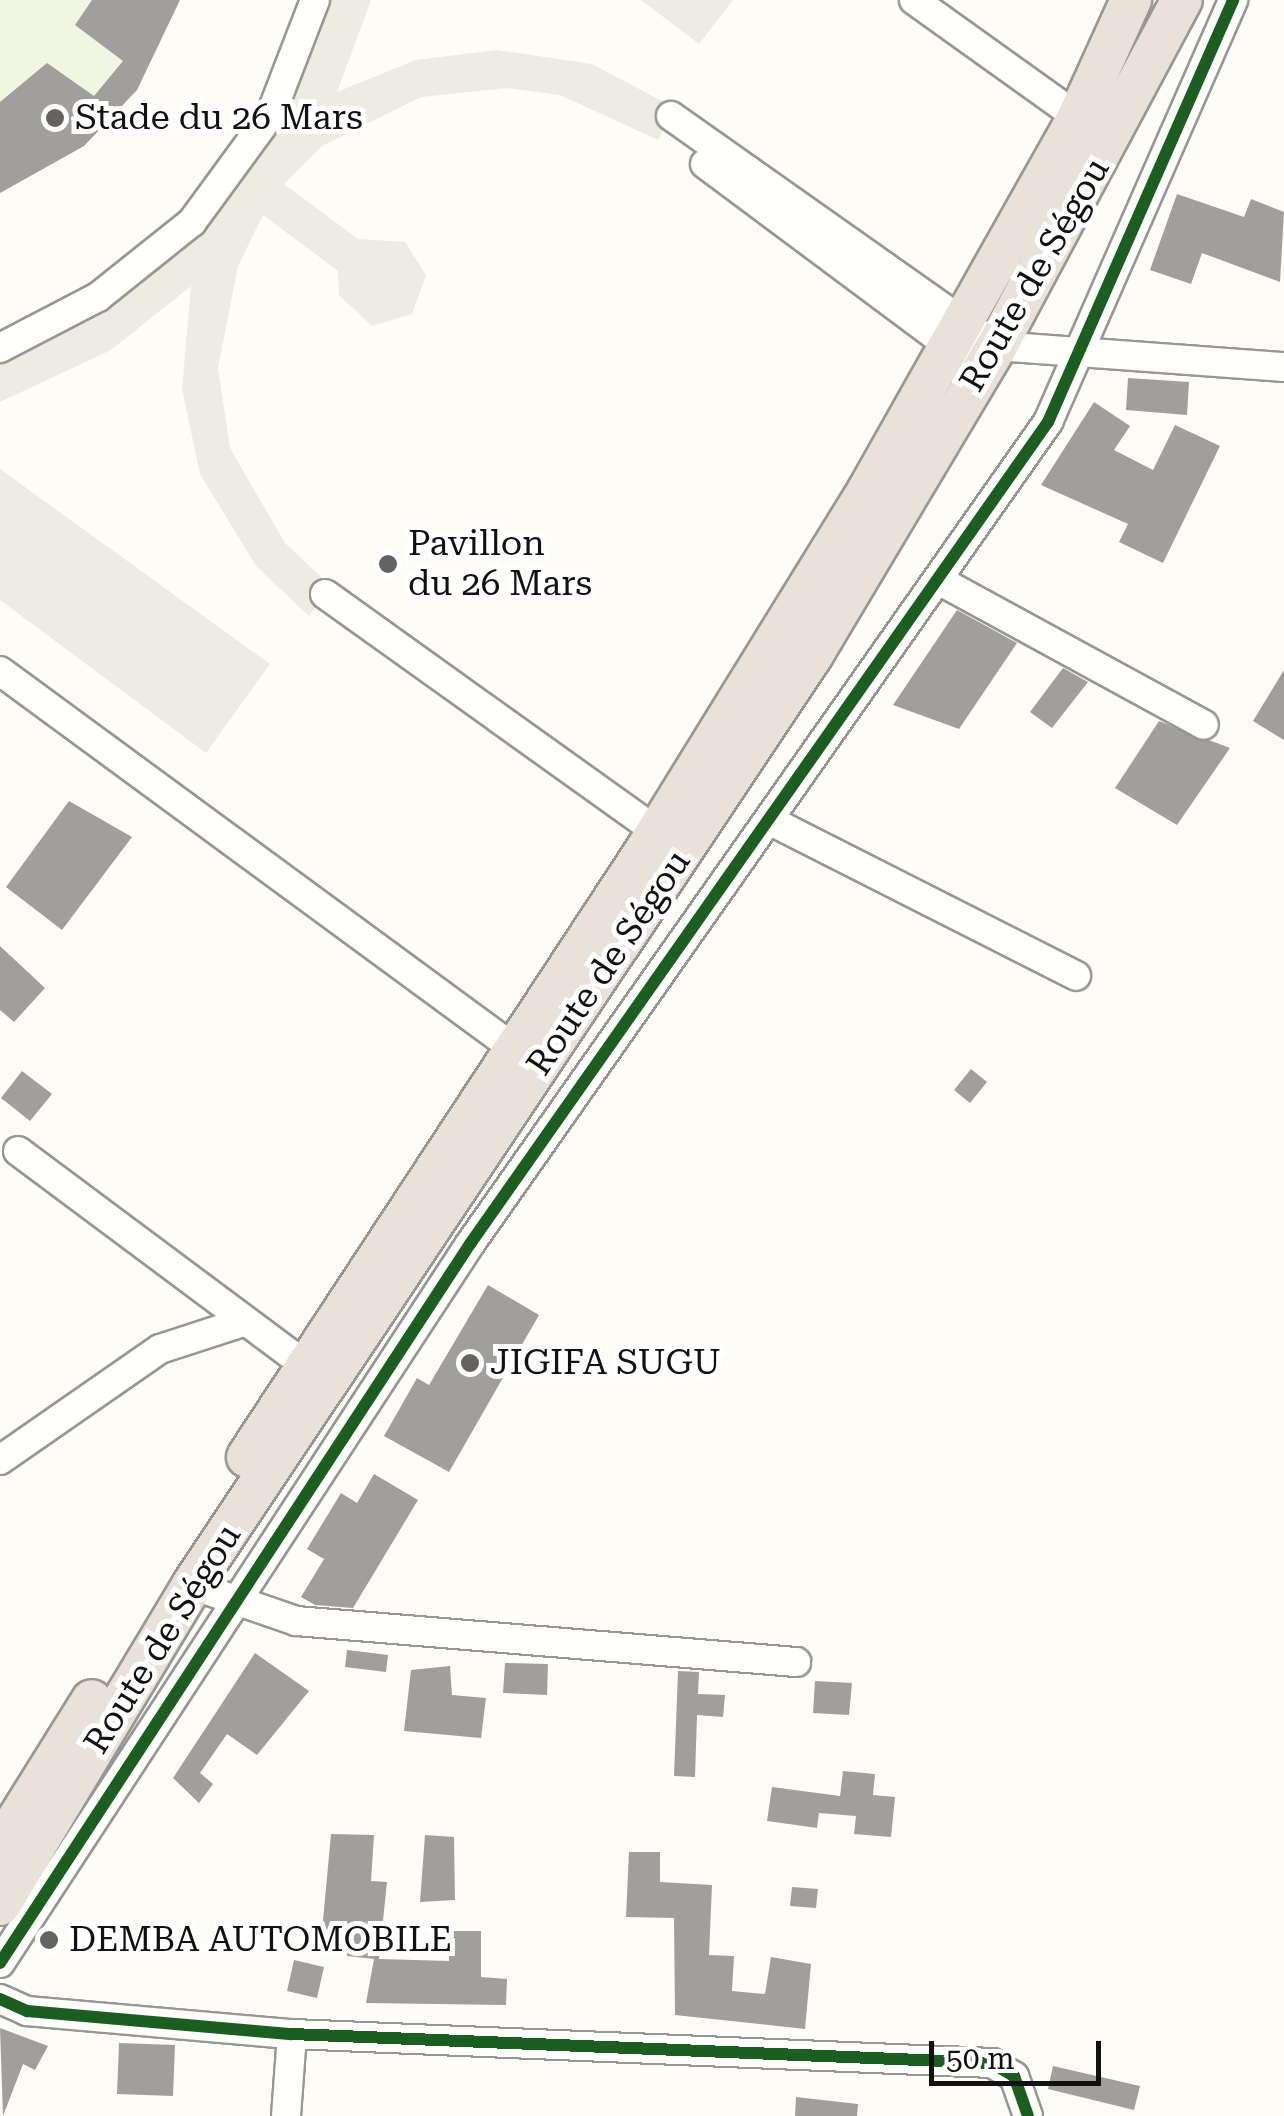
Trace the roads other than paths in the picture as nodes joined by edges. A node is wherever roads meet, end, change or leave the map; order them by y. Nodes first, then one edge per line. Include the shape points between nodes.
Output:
1 (315, 0) edge
2 (914, 0) edge
3 (1131, 0) edge
4 (1182, 0) edge
5 (1232, 0) edge
6 (1077, 119) junction
7 (667, 124) dead end
8 (1114, 137) junction
9 (972, 347) junction
10 (0, 348) edge
11 (1079, 353) junction
12 (1284, 367) edge
13 (942, 582) junction
14 (319, 601) dead end
15 (0, 670) edge
16 (1204, 725) dead end
17 (772, 821) junction
18 (666, 849) junction
19 (1076, 976) dead end
20 (528, 1059) junction
21 (18, 1152) dead end
22 (246, 1321) junction
23 (305, 1365) junction
24 (0, 1460) edge
25 (192, 1585) junction
26 (243, 1599) junction
27 (796, 1662) dead end
28 (0, 1847) edge
29 (0, 1905) edge
30 (0, 1963) edge
31 (0, 1999) edge
32 (292, 2034) junction
33 (286, 2116) edge
34 (1028, 2116) edge

1 - 10 street via 271,114 192,222 98,297
2 - 6 street
3 - 6 highway, Route de Ségou
4 - 8 highway, Route de Ségou
5 - 11 street
6 - 8 street
6 - 9 highway, Route de Ségou
7 - 9 street
8 - 9 highway, Route de Ségou
9 - 11 street
9 - 18 highway, Route de Ségou via 902,512
11 - 12 street
11 - 13 street via 1048,422
13 - 16 street
13 - 17 street
14 - 18 street
15 - 20 street
17 - 19 street
17 - 26 street via 470,1244
18 - 20 highway, Route de Ségou
20 - 23 highway, Route de Ségou
20 - 25 highway, Route de Ségou
21 - 22 street
22 - 23 street
22 - 24 street via 160,1349
23 - 28 highway, Route de Ségou
25 - 26 street
25 - 29 highway, Route de Ségou
26 - 27 street via 296,1621
26 - 30 street
31 - 32 street via 27,2011
32 - 33 street
32 - 34 street via 992,2063 1014,2076

